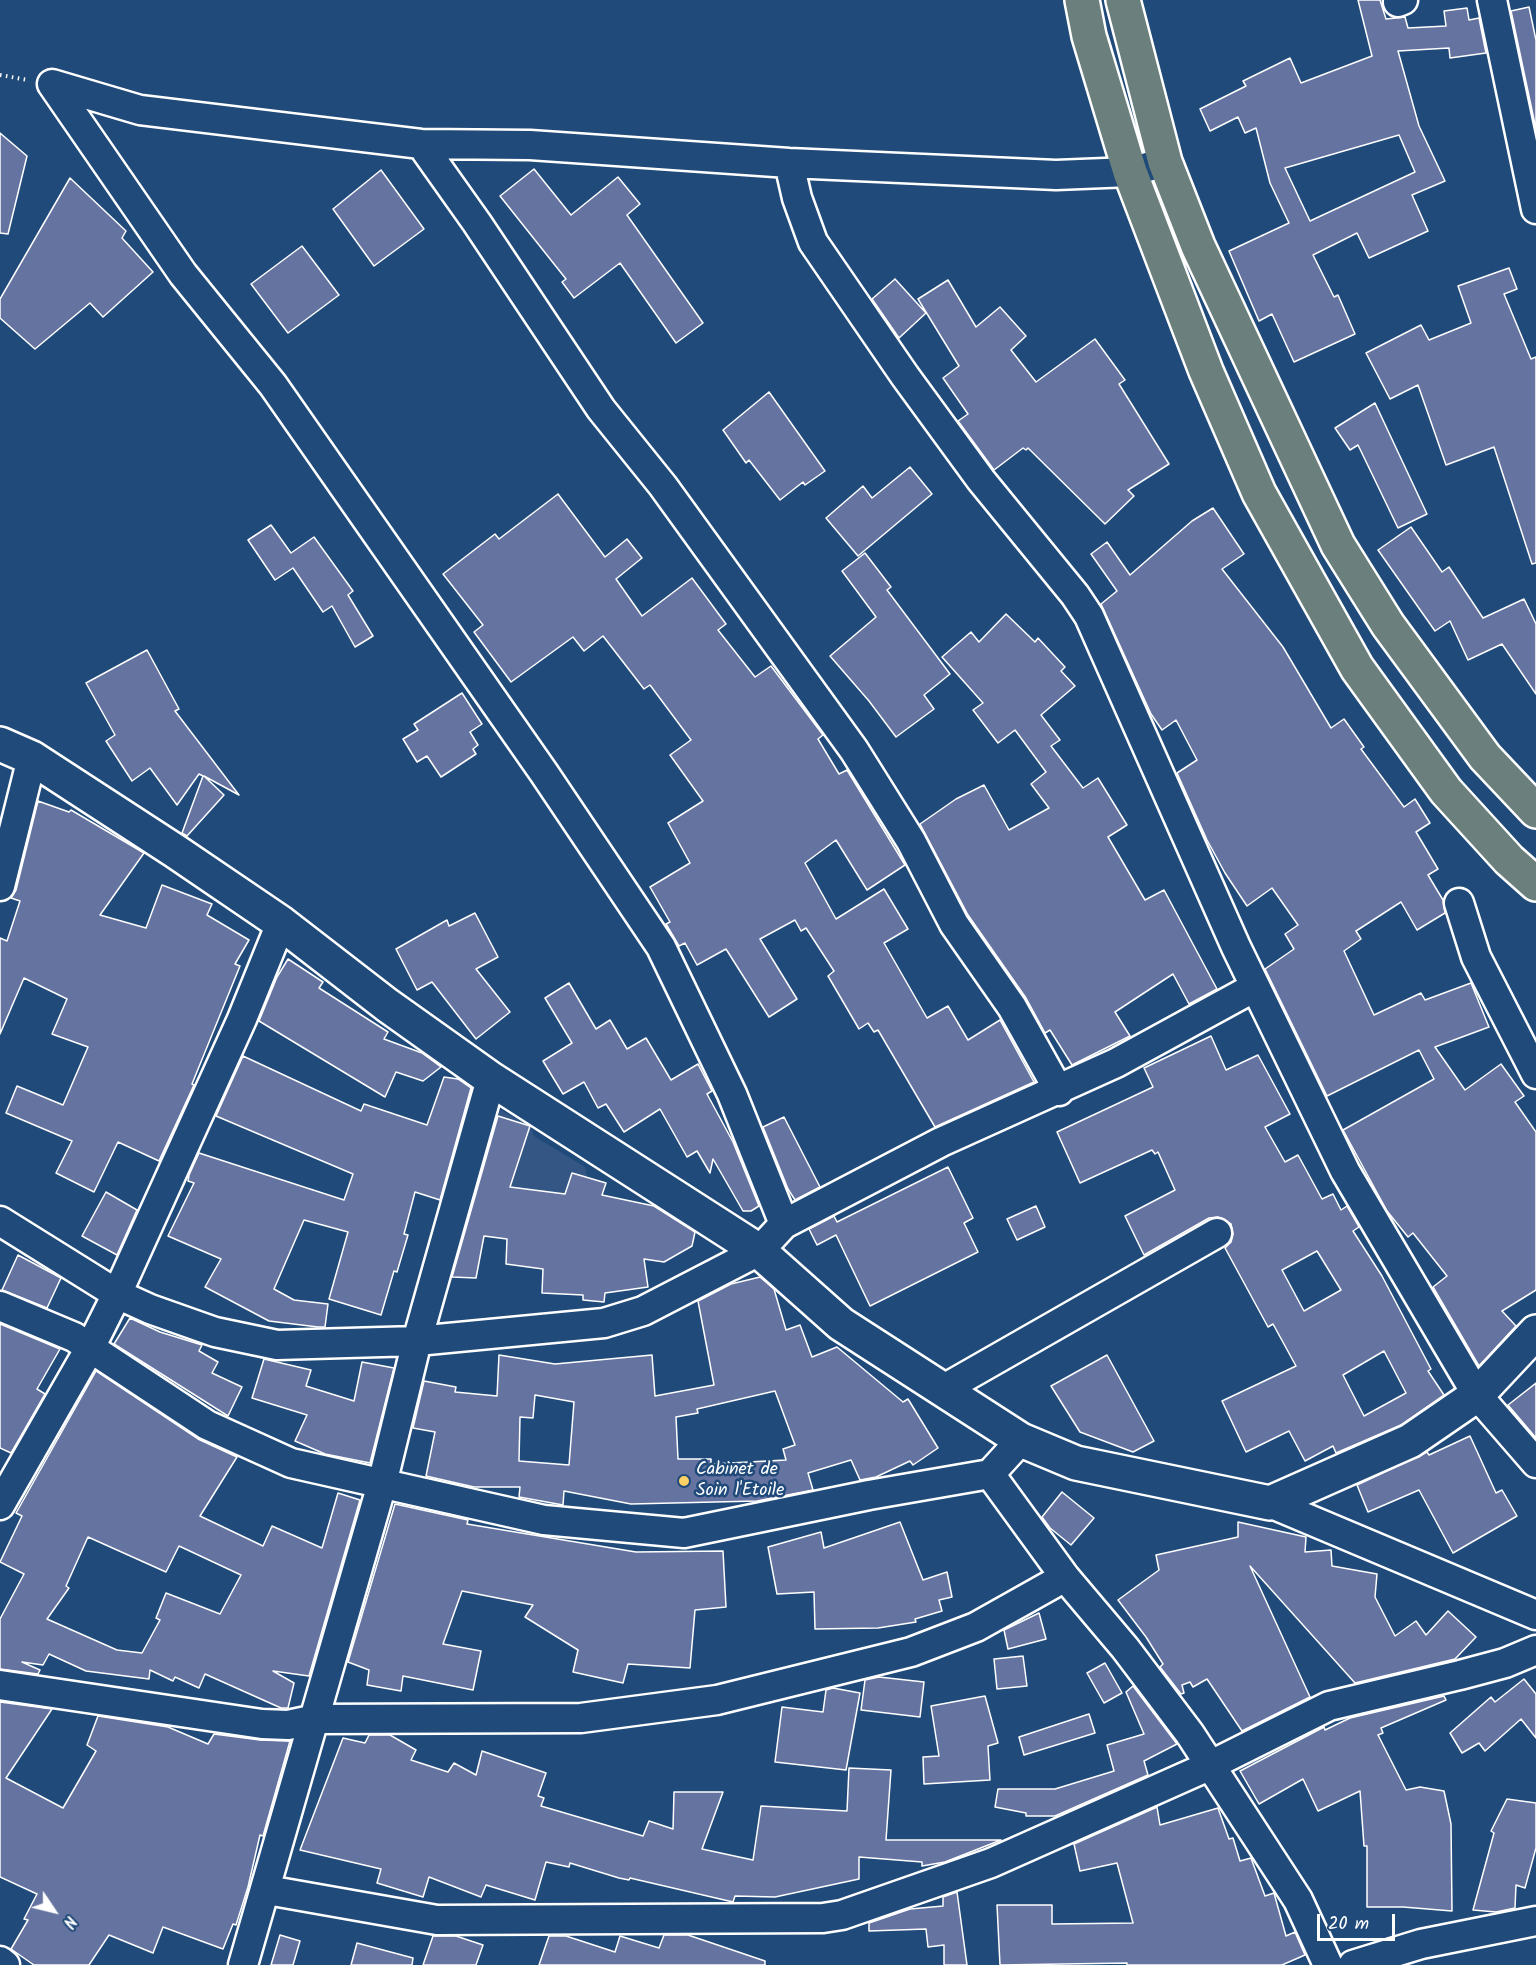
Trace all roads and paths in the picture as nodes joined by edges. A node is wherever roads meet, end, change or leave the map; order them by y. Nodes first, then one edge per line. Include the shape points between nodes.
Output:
1 (1082, 0) edge
2 (1123, 0) edge
3 (1492, 0) edge
4 (421, 144) junction
5 (1165, 162) junction
6 (789, 164) junction
7 (1130, 172) junction
8 (1536, 209) edge
9 (0, 744) edge
10 (32, 758) junction
11 (1536, 811) edge
12 (1536, 884) edge
13 (0, 886) edge
14 (1459, 903) dead end
15 (281, 923) junction
16 (1255, 987) junction
17 (1536, 1074) edge
18 (491, 1079) junction
19 (1059, 1091) junction
20 (0, 1221) edge
21 (784, 1224) junction
22 (1217, 1233) dead end
23 (759, 1251) junction
24 (117, 1294) junction
25 (0, 1306) edge
26 (1536, 1332) edge
27 (417, 1341) junction
28 (90, 1348) junction
29 (942, 1390) junction
30 (1477, 1395) junction
31 (1021, 1440) junction
32 (1536, 1463) edge
33 (990, 1474) junction
34 (382, 1484) junction
35 (1270, 1503) junction
36 (0, 1505) edge
37 (1065, 1577) junction
38 (1536, 1615) edge
39 (1536, 1650) edge
40 (0, 1685) edge
41 (316, 1719) junction
42 (1209, 1766) junction
43 (267, 1890) junction
44 (1536, 1921) edge
45 (0, 1961) edge
46 (5, 1965) edge
47 (243, 1965) edge
48 (1328, 1965) edge
49 (1353, 1965) edge

1 - 7 main road
2 - 5 main road
3 - 8 street
4 - 6 street via 530,145
4 - 19 street via 601,409 663,486 854,750 911,841 954,924 1012,1007
4 - 21 street via 140,110 52,84 183,274 273,385 544,772 661,947 732,1094
5 - 7 street
5 - 11 main road via 1219,295 1338,545 1388,625 1478,747
6 - 7 street via 1056,175
6 - 16 street via 813,242 904,376 1089,616
7 - 12 main road via 1206,371 1259,493 1307,583 1357,668 1446,791
9 - 10 street
10 - 13 street
10 - 15 street
14 - 17 street via 1476,957
15 - 18 street
15 - 24 street via 242,1019
16 - 19 street
16 - 30 street via 1345,1171
18 - 23 street
18 - 27 street
19 - 21 street via 941,1142
20 - 24 street
21 - 23 street
22 - 29 street
23 - 27 street via 644,1311 604,1323
23 - 29 street via 841,1323
24 - 27 street via 215,1332 277,1345
24 - 28 street
25 - 28 street via 74,1336
26 - 30 street
27 - 34 street
28 - 34 street via 207,1425 291,1463
28 - 36 street
29 - 31 street
30 - 32 street
30 - 35 street via 1410,1441
31 - 33 street
31 - 35 street via 1076,1463
33 - 34 street via 684,1533 544,1520
33 - 37 street
34 - 41 street
35 - 38 street
37 - 41 street via 976,1627 911,1652 717,1700 581,1718
37 - 42 street via 1125,1648 1190,1734
39 - 42 street via 1494,1666 1329,1706
40 - 41 street via 262,1724 288,1725
41 - 43 street
42 - 43 street via 991,1863 842,1915 823,1918 436,1920
42 - 48 street via 1298,1900
43 - 47 street
44 - 49 street via 1421,1944
45 - 46 street

